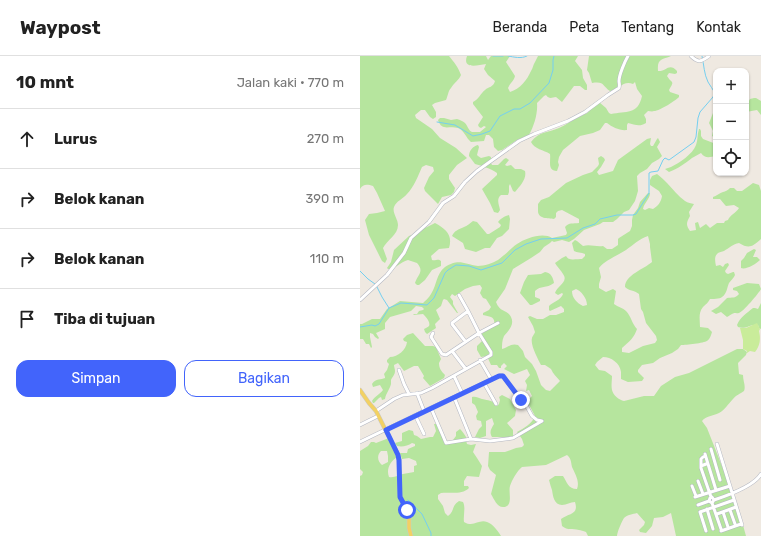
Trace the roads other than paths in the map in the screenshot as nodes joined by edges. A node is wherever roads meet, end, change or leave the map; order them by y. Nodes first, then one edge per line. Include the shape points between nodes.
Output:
1 (628, 56) edge
2 (691, 56) edge
3 (709, 56) edge
4 (459, 295) dead end
5 (360, 300) edge
6 (468, 311) junction
7 (498, 323) dead end
8 (433, 333) dead end
9 (478, 333) junction
10 (465, 341) junction
11 (452, 351) junction
12 (480, 360) junction
13 (465, 368) junction
14 (399, 370) dead end
15 (454, 376) junction
16 (491, 379) junction
17 (484, 383) junction
18 (360, 390) edge
19 (417, 393) junction
20 (462, 393) junction
21 (409, 394) junction
22 (454, 397) junction
23 (496, 404) dead end
24 (431, 408) junction
25 (376, 411) junction
26 (424, 411) junction
27 (415, 415) junction
28 (378, 416) junction
29 (360, 425) edge
30 (386, 430) junction
31 (424, 434) dead end
32 (471, 439) junction
33 (360, 442) edge
34 (717, 444) dead end
35 (710, 449) dead end
36 (722, 461) junction
37 (715, 463) junction
38 (708, 464) junction
39 (701, 466) junction
40 (761, 474) edge
41 (720, 480) dead end
42 (698, 481) dead end
43 (692, 486) dead end
44 (730, 486) junction
45 (716, 490) junction
46 (709, 492) junction
47 (732, 493) junction
48 (703, 494) junction
49 (712, 500) junction
50 (734, 500) junction
51 (698, 505) dead end
52 (714, 507) junction
53 (736, 507) junction
54 (707, 509) junction
55 (730, 510) dead end
56 (723, 512) junction
57 (718, 514) dead end
58 (735, 524) dead end
59 (728, 527) dead end
60 (713, 529) dead end
61 (706, 531) dead end
62 (411, 536) edge

1 - 5 street via 619,79 619,88 585,112 519,141 477,171 411,238 404,253 387,275
2 - 3 street via 700,61
4 - 6 street
6 - 9 street
6 - 10 street via 452,323
7 - 9 street
8 - 11 street via 431,337 442,354 446,355
9 - 10 street
9 - 12 street via 491,354
10 - 11 street
11 - 13 street
12 - 13 street
12 - 16 street
13 - 15 street
14 - 21 street
15 - 19 street
15 - 20 street
16 - 17 street
16 - 32 street via 503,376 532,416 542,421 513,438
17 - 20 street
17 - 23 street
18 - 25 main road
19 - 21 street
19 - 26 street
20 - 22 street
21 - 25 street via 394,399
22 - 24 street
22 - 32 street
24 - 26 street
24 - 32 street via 446,443
25 - 28 main road
26 - 27 street
27 - 30 street
27 - 31 street
28 - 29 street
28 - 30 main road
30 - 33 street
30 - 62 main road via 398,455 400,497 409,514
34 - 36 street
35 - 37 street
36 - 37 street
36 - 44 street
37 - 41 street
38 - 39 street
38 - 39 street via 705,455
38 - 45 street
39 - 46 street
40 - 47 street via 752,483
42 - 48 street
43 - 48 street via 695,497
44 - 45 street
44 - 47 street
45 - 46 street
46 - 48 street
46 - 49 street
47 - 49 street
47 - 50 street
49 - 51 street
49 - 52 street
50 - 52 street
50 - 53 street
52 - 53 street via 721,530 742,524
52 - 54 street
53 - 56 street
54 - 60 street
54 - 61 street via 700,512
55 - 58 street
56 - 57 street
56 - 59 street

